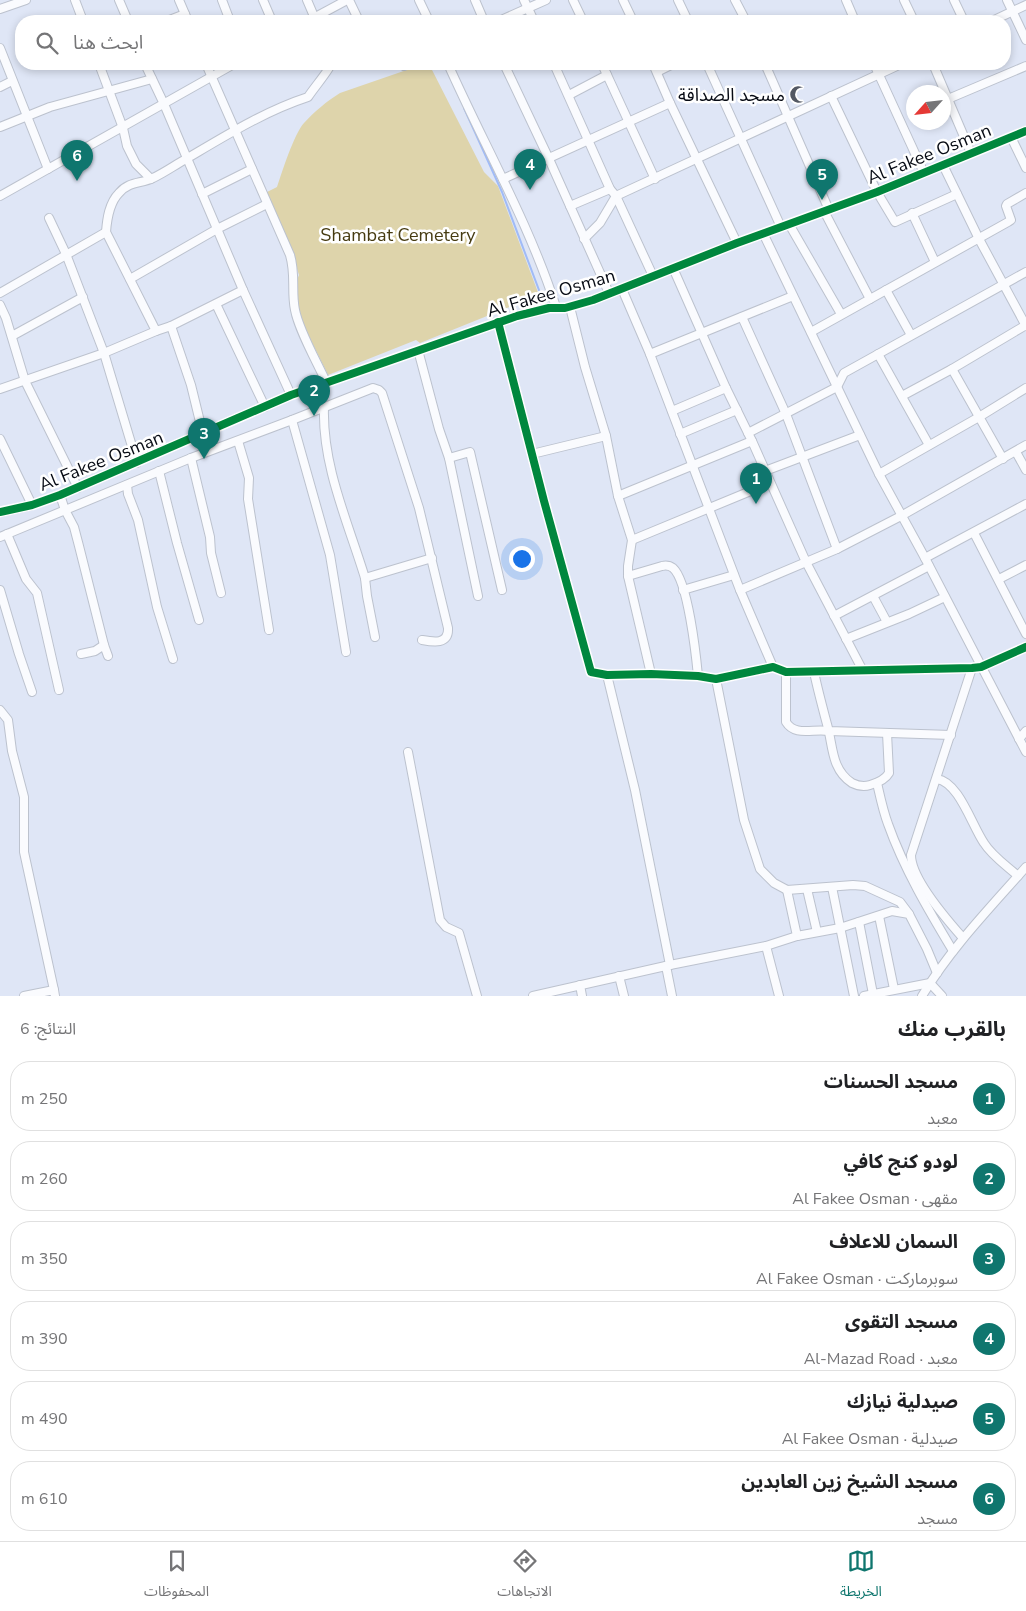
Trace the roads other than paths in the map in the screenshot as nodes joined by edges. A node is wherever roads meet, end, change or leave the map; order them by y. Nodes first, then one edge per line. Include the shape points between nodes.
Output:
1 (26, 0) edge
2 (76, 0) edge
3 (119, 0) edge
4 (180, 0) edge
5 (222, 0) edge
6 (263, 0) edge
7 (307, 0) edge
8 (348, 0) edge
9 (419, 0) edge
10 (475, 0) edge
11 (524, 0) edge
12 (546, 0) edge
13 (574, 0) edge
14 (624, 0) edge
15 (678, 0) edge
16 (735, 0) edge
17 (846, 0) edge
18 (904, 0) edge
19 (954, 0) edge
20 (1007, 0) edge
21 (1026, 5) edge
22 (528, 8) junction
23 (0, 9) edge
24 (1013, 12) junction
25 (81, 15) edge
26 (125, 15) edge
27 (186, 15) edge
28 (228, 15) edge
29 (269, 15) edge
30 (311, 15) edge
31 (321, 15) edge
32 (356, 15) edge
33 (426, 15) edge
34 (481, 15) edge
35 (512, 15) edge
36 (531, 15) edge
37 (580, 15) edge
38 (630, 15) edge
39 (685, 15) edge
40 (743, 15) edge
41 (852, 15) edge
42 (911, 15) edge
43 (961, 15) edge
44 (1006, 15) edge
45 (1026, 40) edge
46 (0, 48) edge
47 (1026, 66) edge
48 (101, 70) edge
49 (148, 70) edge
50 (209, 70) edge
51 (224, 70) edge
52 (329, 70) edge
53 (451, 70) edge
54 (507, 70) edge
55 (557, 70) edge
56 (605, 70) edge
57 (660, 70) edge
58 (710, 70) edge
59 (768, 70) edge
60 (877, 70) edge
61 (888, 70) edge
62 (936, 70) edge
63 (656, 72) joint
64 (879, 74) junction
65 (607, 75) junction
66 (212, 77) junction
67 (152, 79) junction
68 (12, 81) junction
69 (942, 85) edge
70 (0, 86) edge
71 (109, 92) junction
72 (568, 95) junction
73 (831, 96) junction
74 (951, 98) edge
75 (670, 103) junction
76 (164, 104) junction
77 (951, 106) edge
78 (26, 116) junction
79 (789, 116) junction
80 (629, 122) junction
81 (0, 127) edge
82 (122, 128) junction
83 (235, 131) junction
84 (1026, 131) edge
85 (1011, 137) junction
86 (741, 139) junction
87 (589, 140) junction
88 (971, 153) junction
89 (186, 159) junction
90 (549, 159) junction
91 (697, 160) junction
92 (944, 165) junction
93 (1026, 168) edge
94 (252, 169) junction
95 (48, 170) junction
96 (924, 173) junction
97 (502, 179) junction
98 (655, 179) junction
99 (151, 180) junction
100 (610, 189) junction
101 (877, 192) junction
102 (1026, 193) edge
103 (202, 194) junction
104 (957, 194) junction
105 (0, 196) edge
106 (616, 196) junction
107 (267, 204) junction
108 (570, 206) junction
109 (826, 210) junction
110 (912, 214) junction
111 (49, 218) dead end
112 (784, 226) junction
113 (218, 230) junction
114 (106, 232) junction
115 (763, 233) junction
116 (584, 239) junction
117 (979, 239) junction
118 (737, 243) junction
119 (66, 254) junction
120 (936, 262) junction
121 (673, 268) junction
122 (1026, 272) edge
123 (653, 276) junction
124 (130, 279) junction
125 (1004, 284) junction
126 (622, 289) junction
127 (244, 290) junction
128 (886, 290) junction
129 (0, 293) edge
130 (609, 293) junction
131 (793, 296) junction
132 (83, 297) junction
133 (870, 299) junction
134 (216, 304) junction
135 (0, 305) edge
136 (570, 307) junction
137 (556, 308) junction
138 (841, 314) junction
139 (742, 317) junction
140 (3, 319) edge
141 (498, 322) junction
142 (1026, 325) edge
143 (171, 326) junction
144 (156, 331) junction
145 (810, 332) junction
146 (701, 334) junction
147 (911, 335) junction
148 (12, 336) junction
149 (418, 350) junction
150 (104, 353) junction
151 (650, 354) junction
152 (878, 354) junction
153 (952, 369) junction
154 (25, 381) junction
155 (326, 382) junction
156 (837, 387) junction
157 (726, 388) junction
158 (1026, 388) edge
159 (0, 390) edge
160 (291, 396) junction
161 (902, 396) junction
162 (265, 407) junction
163 (324, 407) junction
164 (737, 410) junction
165 (672, 411) junction
166 (786, 414) junction
167 (980, 417) junction
168 (292, 420) junction
169 (748, 433) junction
170 (203, 434) junction
171 (680, 434) junction
172 (606, 436) junction
173 (860, 436) junction
174 (238, 441) junction
175 (752, 441) junction
176 (1, 444) edge
177 (929, 445) junction
178 (1026, 445) edge
179 (1016, 452) junction
180 (532, 454) junction
181 (801, 457) junction
182 (148, 458) junction
183 (191, 458) junction
184 (449, 458) junction
185 (1003, 460) junction
186 (137, 463) junction
187 (691, 465) junction
188 (1026, 470) edge
189 (765, 471) junction
190 (156, 472) junction
191 (879, 474) junction
192 (770, 483) junction
193 (127, 485) junction
194 (78, 488) junction
195 (60, 495) junction
196 (618, 496) junction
197 (1026, 504) edge
198 (32, 505) junction
199 (709, 508) junction
200 (64, 510) junction
201 (0, 512) edge
202 (901, 516) junction
203 (974, 533) junction
204 (4, 536) edge
205 (632, 540) junction
206 (837, 548) junction
207 (432, 558) junction
208 (806, 562) junction
209 (927, 562) junction
210 (1026, 565) edge
211 (734, 575) junction
212 (628, 576) junction
213 (365, 578) junction
214 (999, 579) junction
215 (0, 590) edge
216 (502, 590) dead end
217 (683, 590) junction
218 (740, 590) junction
219 (221, 593) dead end
220 (478, 596) dead end
221 (873, 596) junction
222 (945, 596) junction
223 (834, 616) junction
224 (1022, 619) edge
225 (199, 620) dead end
226 (887, 622) junction
227 (269, 630) dead end
228 (1026, 634) edge
229 (375, 637) dead end
230 (846, 639) junction
231 (422, 640) dead end
232 (104, 645) junction
233 (1026, 647) edge
234 (346, 652) dead end
235 (81, 654) dead end
236 (108, 656) dead end
237 (172, 659) dead end
238 (773, 667) junction
239 (981, 667) junction
240 (972, 668) junction
241 (862, 669) junction
242 (786, 672) junction
243 (814, 672) junction
244 (607, 674) junction
245 (651, 674) junction
246 (698, 676) junction
247 (716, 679) junction
248 (59, 690) dead end
249 (32, 692) dead end
250 (0, 710) edge
251 (829, 731) junction
252 (1026, 731) edge
253 (887, 733) junction
254 (951, 735) junction
255 (1019, 739) junction
256 (408, 752) dead end
257 (1026, 752) edge
258 (936, 779) junction
259 (877, 783) junction
260 (1026, 867) edge
261 (1018, 876) junction
262 (832, 887) junction
263 (808, 889) junction
264 (787, 890) junction
265 (909, 914) junction
266 (879, 916) junction
267 (859, 922) junction
268 (840, 928) junction
269 (818, 932) junction
270 (797, 936) junction
271 (963, 938) junction
272 (766, 946) junction
273 (953, 951) junction
274 (668, 966) junction
275 (937, 973) junction
276 (619, 976) junction
277 (930, 983) junction
278 (580, 985) junction
279 (894, 990) junction
280 (54, 993) edge
281 (873, 994) junction
282 (24, 996) edge
283 (477, 996) edge
284 (533, 996) edge
285 (582, 996) edge
286 (624, 996) edge
287 (672, 996) edge
288 (779, 996) edge
289 (854, 996) edge
290 (864, 996) edge
291 (922, 996) edge
292 (942, 996) edge

1 - 23 street
2 - 25 street
3 - 26 street
4 - 27 street
5 - 28 street
6 - 29 street
7 - 30 street
8 - 31 street
8 - 32 street
9 - 33 street
10 - 34 street
11 - 22 street
12 - 22 street
13 - 37 street
14 - 38 street
15 - 39 street
16 - 40 street
17 - 41 street
18 - 42 street
19 - 43 street
20 - 24 street
21 - 24 street
22 - 35 street
22 - 36 street
24 - 44 street
24 - 45 street
46 - 68 street
47 - 74 street
48 - 71 street
49 - 67 street
50 - 66 street
51 - 66 street
52 - 83 street via 308,97 282,106
53 - 97 street
54 - 90 street
55 - 72 street
56 - 65 street
57 - 63 street
58 - 86 street
59 - 79 street
60 - 64 street
61 - 64 street
62 - 69 street
63 - 75 street
64 - 73 street
64 - 96 street
65 - 72 street
65 - 80 street
66 - 76 street
66 - 83 street
67 - 71 street
67 - 76 street
68 - 70 street
68 - 78 street
71 - 78 street
71 - 82 street
72 - 87 street
73 - 79 street
73 - 101 street
75 - 80 street
75 - 91 street
76 - 82 street
76 - 89 street
77 - 88 street
78 - 81 street
78 - 95 street
79 - 86 street
79 - 109 street
80 - 87 street
80 - 98 street
82 - 95 street
82 - 99 street via 126,146 136,164
83 - 89 street
83 - 94 street
84 - 85 street, Al Fakee Osman
85 - 88 street, Al Fakee Osman
85 - 93 street
86 - 91 street
86 - 112 street
87 - 90 street
87 - 100 street
88 - 92 street, Al Fakee Osman
89 - 99 street
89 - 103 street
90 - 97 street
90 - 108 street
91 - 98 street
91 - 118 street
92 - 96 street, Al Fakee Osman
92 - 104 street
94 - 103 street
94 - 107 street
95 - 105 street
96 - 101 street, Al Fakee Osman
97 - 137 street
98 - 106 street
99 - 114 street via 133,182 119,192 112,203
100 - 106 street
100 - 108 street
101 - 109 street, Al Fakee Osman
101 - 110 street via 895,222
102 - 117 street via 1007,204 1011,220
103 - 113 street
104 - 110 street
104 - 117 street
106 - 116 street via 600,223
106 - 123 street
107 - 113 street
107 - 155 street via 294,268 297,318
108 - 116 street
109 - 112 street, Al Fakee Osman
109 - 133 street
110 - 120 street
111 - 119 street
112 - 115 street, Al Fakee Osman
112 - 138 street
113 - 124 street
113 - 127 street
114 - 119 street
114 - 124 street
115 - 118 street, Al Fakee Osman
115 - 131 street
116 - 130 street
117 - 120 street
117 - 125 street
118 - 121 street, Al Fakee Osman
119 - 129 street
119 - 132 street
120 - 128 street
121 - 123 street, Al Fakee Osman
121 - 146 street
122 - 125 street
123 - 126 street, Al Fakee Osman
124 - 144 street
125 - 142 street
125 - 147 street
126 - 130 street, Al Fakee Osman
126 - 151 street
127 - 134 street
127 - 160 street
128 - 133 street
128 - 147 street
130 - 136 street, Al Fakee Osman
131 - 139 street
131 - 145 street
132 - 148 street
132 - 150 street
133 - 138 street
134 - 143 street
134 - 162 street
135 - 140 street
136 - 137 street, Al Fakee Osman
136 - 172 street
137 - 141 street, Al Fakee Osman
138 - 145 street
139 - 146 street
139 - 166 street
140 - 148 street
141 - 149 street, Al Fakee Osman
141 - 180 street
142 - 153 street
143 - 144 street
143 - 170 street
144 - 150 street
145 - 156 street
146 - 151 street
146 - 157 street
147 - 152 street
148 - 154 street
149 - 155 street, Al Fakee Osman
149 - 184 street
150 - 154 street
150 - 186 street
151 - 165 street
152 - 156 street via 844,373
152 - 161 street
153 - 161 street
153 - 167 street
154 - 159 street
154 - 194 street
155 - 160 street, Al Fakee Osman
156 - 166 street
156 - 173 street
157 - 164 street
157 - 165 street
158 - 167 street
160 - 162 street, Al Fakee Osman
161 - 177 street
162 - 170 street, Al Fakee Osman
163 - 168 street
163 - 207 street via 334,398 373,388 382,393
163 - 213 street via 329,464
164 - 169 street
164 - 171 street
165 - 171 street
166 - 169 street
166 - 181 street
167 - 177 street
167 - 185 street
168 - 174 street
168 - 234 street via 330,555
169 - 175 street
170 - 182 street, Al Fakee Osman
171 - 187 street
172 - 180 street
172 - 196 street
173 - 181 street
173 - 191 street
174 - 183 street
174 - 227 street via 250,478 248,499
175 - 187 street
175 - 189 street
176 - 198 street
177 - 191 street
178 - 179 street
179 - 185 street
179 - 188 street
180 - 244 street via 591,672
181 - 189 street
181 - 206 street
182 - 186 street, Al Fakee Osman
182 - 190 street
183 - 190 street
183 - 219 street
184 - 216 street via 470,452
184 - 220 street
185 - 202 street
186 - 194 street, Al Fakee Osman
187 - 196 street
187 - 199 street
189 - 192 street
190 - 193 street
190 - 225 street
191 - 202 street
192 - 199 street
192 - 208 street
193 - 200 street
193 - 237 street
194 - 195 street, Al Fakee Osman
195 - 198 street, Al Fakee Osman
195 - 200 street
196 - 205 street
197 - 203 street
198 - 201 street, Al Fakee Osman
199 - 205 street
199 - 211 street
200 - 204 street
200 - 232 street via 74,527
202 - 206 street
202 - 209 street
203 - 209 street
203 - 214 street
204 - 248 street via 26,580 37,593
205 - 212 street
206 - 208 street
207 - 213 street
207 - 231 street via 449,633 437,643
208 - 218 street
208 - 223 street
209 - 221 street
209 - 222 street
210 - 214 street
211 - 217 street
211 - 218 street
212 - 217 street via 668,565 676,572
212 - 245 street
213 - 229 street
214 - 224 street
215 - 249 street
217 - 246 street via 694,633
218 - 238 street
221 - 223 street
221 - 226 street
222 - 226 street
222 - 239 street
223 - 230 street
224 - 228 street
226 - 230 street
230 - 241 street
232 - 235 street
232 - 236 street
233 - 239 street
238 - 242 street
238 - 247 street
239 - 240 street
239 - 255 street
240 - 241 street
240 - 254 street
241 - 243 street
242 - 243 street
242 - 251 street via 786,722 789,728
243 - 251 street
244 - 245 street
244 - 274 street via 634,790
245 - 246 street
246 - 247 street
247 - 264 street via 744,820 760,869
250 - 280 street via 8,720 24,797 24,852
251 - 253 street
251 - 259 street via 837,767 845,778 865,787
252 - 255 street
253 - 254 street
253 - 259 street via 889,773
254 - 258 street
255 - 257 street
256 - 283 street via 440,920 459,933
258 - 261 street via 943,780 954,790 985,845
258 - 271 street via 911,860 933,903
259 - 273 street via 888,824 906,864
260 - 261 street
261 - 271 street
262 - 263 street
262 - 265 street via 865,886 900,902
262 - 268 street
263 - 264 street
263 - 269 street
264 - 270 street
265 - 266 street via 892,911
265 - 275 street
266 - 267 street
266 - 279 street
267 - 268 street
267 - 281 street
268 - 269 street
268 - 289 street
269 - 270 street
270 - 272 street
271 - 273 street
272 - 274 street
272 - 288 street
273 - 275 street
274 - 276 street
274 - 287 street
275 - 277 street
276 - 278 street
276 - 286 street
277 - 279 street
277 - 291 street
277 - 292 street
278 - 284 street
278 - 285 street
279 - 281 street
280 - 282 street
281 - 290 street

